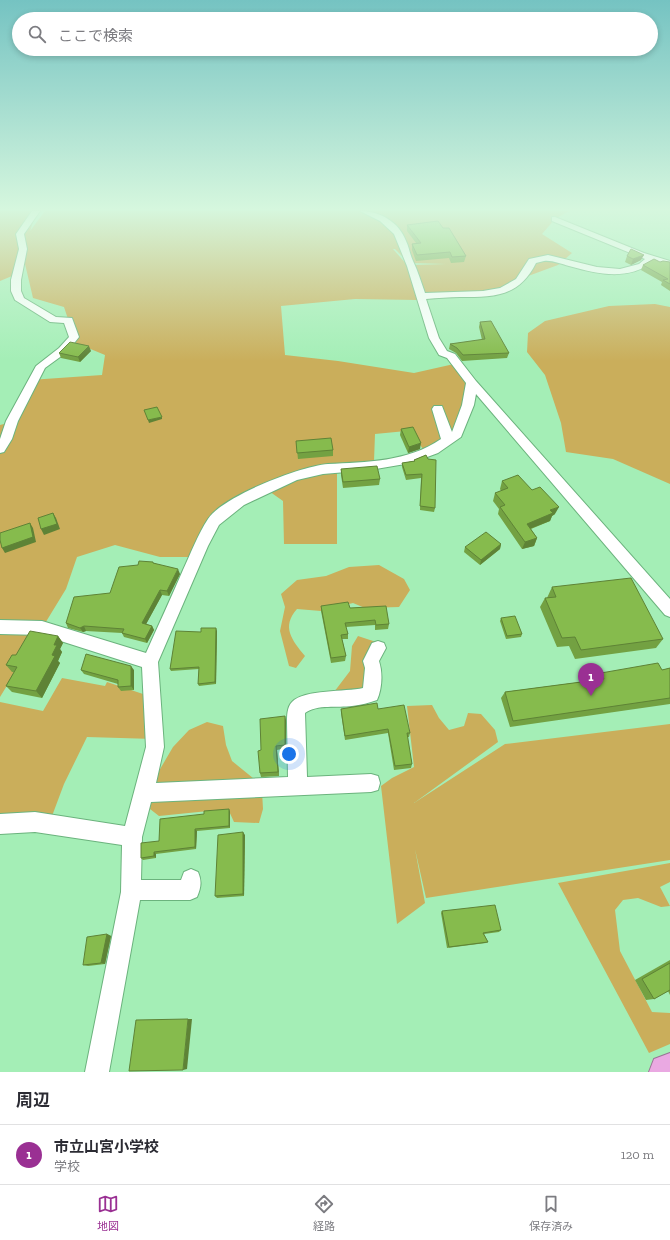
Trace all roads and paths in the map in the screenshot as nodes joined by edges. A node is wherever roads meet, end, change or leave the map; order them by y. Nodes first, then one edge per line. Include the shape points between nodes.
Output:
1 (20, 261) edge
2 (408, 261) edge
3 (532, 261) edge
4 (560, 261) edge
5 (650, 261) edge
6 (659, 261) edge
7 (670, 264) edge
8 (420, 296) junction
9 (472, 383) junction
10 (438, 410) dead end
11 (5, 424) edge
12 (448, 441) junction
13 (0, 449) edge
14 (670, 610) edge
15 (0, 627) edge
16 (378, 648) dead end
17 (150, 662) junction
18 (371, 783) dead end
19 (298, 786) junction
20 (144, 793) junction
21 (0, 824) edge
22 (132, 837) junction
23 (191, 879) dead end
24 (131, 890) junction
25 (97, 1072) edge

1 - 11 street via 16,291 20,300 54,320 68,320 74,337 63,350 41,366
2 - 8 street
3 - 8 street via 528,272 517,284 505,290 490,294
4 - 5 street via 605,272 635,270
6 - 7 street
8 - 9 street via 434,338 443,353 451,356
9 - 12 street via 468,405 457,434
9 - 14 street
10 - 12 street
11 - 13 street via 6,439
12 - 17 street via 411,459 370,466 323,469 294,476 239,501 214,521
15 - 17 street via 42,628
16 - 19 street via 371,661 372,694 356,699 319,700 301,705 297,709
17 - 20 street via 154,747
18 - 19 street
19 - 20 street
20 - 22 street
21 - 22 street via 35,822
22 - 24 street
23 - 24 street via 190,890
24 - 25 street

